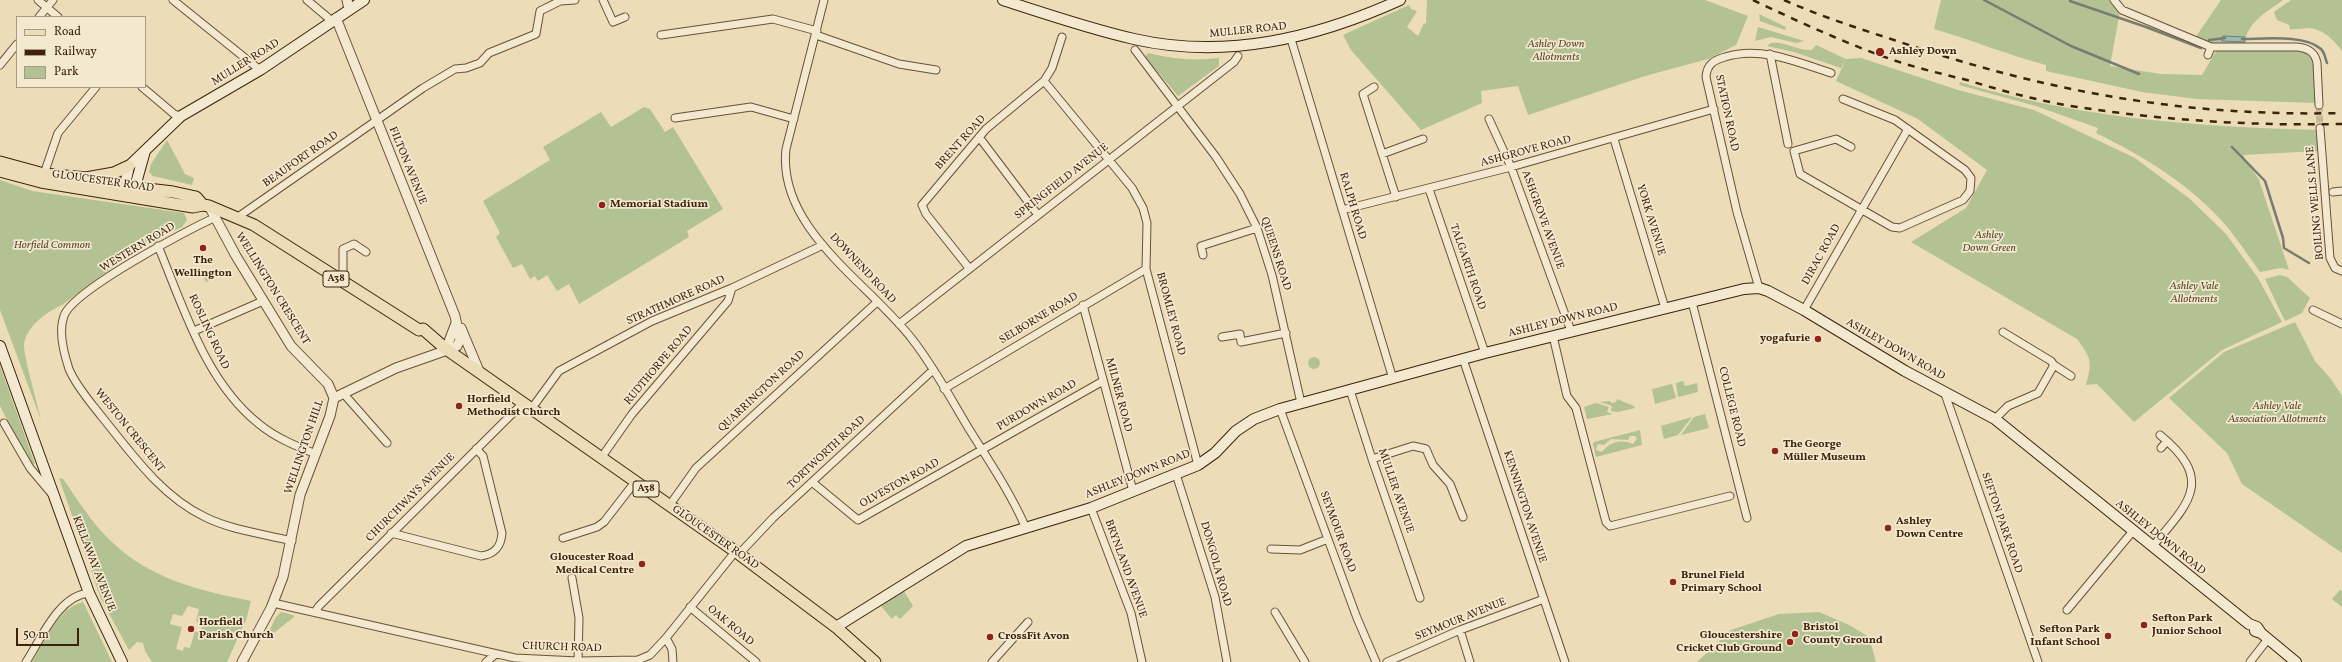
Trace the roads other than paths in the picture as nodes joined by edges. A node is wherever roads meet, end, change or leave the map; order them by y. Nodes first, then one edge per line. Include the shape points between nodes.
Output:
1 (38, 0) edge
2 (53, 0) edge
3 (173, 0) edge
4 (308, 0) edge
5 (364, 0) edge
6 (575, 0) edge
7 (604, 0) edge
8 (824, 0) edge
9 (1003, 0) edge
10 (1400, 0) edge
11 (2114, 0) edge
12 (348, 5) edge
13 (47, 8) junction
14 (40, 16) edge
15 (57, 16) edge
16 (625, 17) dead end
17 (334, 19) junction
18 (816, 33) junction
19 (661, 35) dead end
20 (1062, 37) dead end
21 (1291, 39) junction
22 (16, 45) edge
23 (2211, 47) junction
24 (1135, 50) dead end
25 (1770, 54) junction
26 (1238, 56) dead end
27 (2208, 56) dead end
28 (0, 64) edge
29 (260, 70) junction
30 (936, 70) dead end
31 (1831, 73) dead end
32 (1044, 81) junction
33 (1374, 87) dead end
34 (95, 88) edge
35 (143, 88) edge
36 (1843, 99) dead end
37 (2319, 105) tunnel mouth
38 (1177, 107) junction
39 (1714, 108) junction
40 (181, 116) junction
41 (675, 118) dead end
42 (794, 119) junction
43 (1489, 119) dead end
44 (376, 121) junction
45 (2320, 128) tunnel mouth
46 (1908, 129) junction
47 (979, 137) junction
48 (1423, 139) dead end
49 (1614, 139) junction
50 (1788, 144) dead end
51 (1851, 147) dead end
52 (144, 152) junction
53 (1382, 154) junction
54 (1108, 160) junction
55 (0, 162) edge
56 (129, 166) junction
57 (1511, 167) junction
58 (0, 171) edge
59 (44, 174) junction
60 (86, 178) junction
61 (1429, 189) junction
62 (129, 191) junction
63 (2342, 191) edge
64 (2334, 192) dead end
65 (1396, 197) junction
66 (206, 206) junction
67 (1342, 210) junction
68 (1860, 210) junction
69 (1038, 215) junction
70 (238, 217) junction
71 (214, 218) junction
72 (1257, 228) junction
73 (823, 245) junction
74 (158, 246) junction
75 (366, 252) dead end
76 (1203, 255) dead end
77 (969, 268) junction
78 (1146, 269) junction
79 (2341, 271) edge
80 (343, 283) junction
81 (732, 288) junction
82 (1759, 288) junction
83 (75, 301) joint
84 (263, 301) junction
85 (877, 302) junction
86 (1692, 302) junction
87 (1083, 305) junction
88 (1665, 308) junction
89 (1804, 310) junction
90 (2313, 310) dead end
91 (457, 322) junction
92 (899, 324) junction
93 (2342, 324) edge
94 (1571, 330) junction
95 (194, 331) junction
96 (2003, 332) dead end
97 (1286, 333) junction
98 (1553, 336) junction
99 (1222, 337) dead end
100 (0, 346) edge
101 (446, 349) junction
102 (1485, 353) junction
103 (1464, 359) junction
104 (2054, 365) junction
105 (932, 370) junction
106 (479, 371) junction
107 (2071, 376) dead end
108 (1393, 379) junction
109 (1103, 381) junction
110 (944, 389) junction
111 (1350, 390) junction
112 (1944, 391) junction
113 (343, 393) junction
114 (334, 398) junction
115 (1301, 403) junction
116 (528, 405) junction
117 (1280, 410) junction
118 (1995, 419) junction
119 (4, 423) dead end
120 (2160, 435) dead end
121 (2167, 441) junction
122 (387, 443) dead end
123 (2161, 448) dead end
124 (476, 449) junction
125 (983, 451) junction
126 (316, 454) junction
127 (601, 458) junction
128 (1372, 459) junction
129 (1198, 464) junction
130 (1176, 474) junction
131 (635, 482) junction
132 (812, 482) junction
133 (1133, 491) junction
134 (54, 496) junction
135 (1730, 496) dead end
136 (669, 506) junction
137 (1090, 508) junction
138 (1463, 517) dead end
139 (1747, 518) dead end
140 (1025, 526) junction
141 (2132, 531) junction
142 (391, 533) junction
143 (564, 538) dead end
144 (1328, 539) junction
145 (292, 541) junction
146 (2152, 547) junction
147 (1271, 549) dead end
148 (737, 553) junction
149 (572, 578) dead end
150 (89, 594) junction
151 (1420, 598) dead end
152 (1544, 599) junction
153 (273, 603) junction
154 (690, 607) junction
155 (2067, 610) dead end
156 (315, 612) junction
157 (1275, 612) dead end
158 (1028, 622) dead end
159 (836, 627) junction
160 (1460, 630) junction
161 (2264, 636) junction
162 (666, 638) junction
163 (496, 654) junction
164 (578, 661) edge
165 (26, 662) edge
166 (122, 662) edge
167 (242, 662) edge
168 (486, 662) edge
169 (673, 662) edge
170 (756, 662) edge
171 (875, 662) edge
172 (992, 662) edge
173 (1142, 662) edge
174 (1227, 662) edge
175 (1305, 662) edge
176 (1376, 662) edge
177 (1387, 662) edge
178 (1470, 662) edge
179 (1565, 662) edge
180 (2038, 662) edge
181 (2250, 662) edge
182 (2296, 662) edge

1 - 13 street
2 - 13 street
3 - 29 street
4 - 17 street
5 - 12 main road, MULLER ROAD
6 - 44 street, BEAUFORT ROAD via 560,1 540,11 536,34 489,53 480,63 455,69
7 - 16 street via 613,22
8 - 18 street, DOWNEND ROAD
9 - 21 main road, MULLER ROAD via 1066,24 1173,45 1225,48
10 - 21 main road, MULLER ROAD via 1342,24
11 - 23 street via 2122,10
12 - 17 main road, MULLER ROAD
13 - 14 street
13 - 15 street
17 - 29 main road, MULLER ROAD
17 - 44 street, FILTON AVENUE
18 - 19 street via 773,19
18 - 30 street via 899,64
18 - 42 street, DOWNEND ROAD
20 - 32 street, BRENT ROAD via 1052,68
21 - 67 street, RALPH ROAD
22 - 28 street
23 - 27 street
23 - 37 street via 2308,49 2316,57
24 - 38 street, QUEENS ROAD
25 - 31 street, STATION ROAD
25 - 39 street, STATION ROAD via 1745,52 1713,61 1709,65 1706,77
25 - 50 street
26 - 38 street, SPRINGFIELD AVENUE via 1234,62
29 - 40 main road, MULLER ROAD
32 - 47 street, BRENT ROAD
32 - 54 street, BROMLEY ROAD
33 - 53 street via 1363,94
34 - 59 street via 58,134
35 - 40 street via 174,114
36 - 46 street via 1863,109 1889,117
38 - 54 street, SPRINGFIELD AVENUE
38 - 72 street, QUEENS ROAD via 1216,157 1240,194
39 - 49 street, ASHGROVE ROAD
39 - 82 street, STATION ROAD via 1737,212
40 - 52 main road, MULLER ROAD
41 - 42 street via 751,107
42 - 73 street, DOWNEND ROAD via 786,149 785,175 796,205
43 - 57 street, ASHGROVE AVENUE
44 - 70 street, BEAUFORT ROAD
44 - 91 street, FILTON AVENUE
45 - 79 street, BOILING WELLS LANE via 2330,258 2333,266
46 - 68 street, DIRAC ROAD
46 - 68 street via 1967,173 1972,182 1968,195 1963,200 1898,228
47 - 69 street
47 - 77 street, BRENT ROAD via 922,207
48 - 53 street
49 - 57 street, ASHGROVE ROAD
49 - 88 street, YORK AVENUE
51 - 68 street via 1836,139 1794,152 1800,174
52 - 56 main road, MULLER ROAD
52 - 62 main road
53 - 65 street
54 - 69 street, SPRINGFIELD AVENUE
54 - 78 street, BROMLEY ROAD via 1132,188 1143,208 1147,223
55 - 59 main road, GLOUCESTER ROAD / A38
56 - 60 main road via 114,173
56 - 62 main road
57 - 61 street, ASHGROVE ROAD
57 - 94 street, ASHGROVE AVENUE
58 - 62 main road, GLOUCESTER ROAD / A38 via 41,182
59 - 60 main road, GLOUCESTER ROAD / A38
60 - 62 main road, GLOUCESTER ROAD / A38
61 - 65 street, ASHGROVE ROAD
61 - 102 street, TALGARTH ROAD
62 - 66 main road, GLOUCESTER ROAD / A38 via 196,197
63 - 64 street
65 - 67 street, ASHGROVE ROAD
66 - 70 main road, GLOUCESTER ROAD / A38
66 - 71 street, WELLINGTON CRESCENT
67 - 108 street, RALPH ROAD
68 - 89 street, DIRAC ROAD
69 - 77 street, SPRINGFIELD AVENUE
70 - 80 main road, GLOUCESTER ROAD / A38
71 - 74 street, WESTERN ROAD
71 - 84 street, WELLINGTON CRESCENT
72 - 76 street via 1200,246
72 - 97 street, QUEENS ROAD via 1272,274
73 - 81 street, STRATHMORE ROAD
73 - 85 street, DOWNEND ROAD
74 - 83 street, WESTERN ROAD
74 - 95 street, ROSLING ROAD
75 - 80 street via 354,244 343,249
77 - 92 street, SPRINGFIELD AVENUE
78 - 87 street, SELBORNE ROAD
78 - 129 street, BROMLEY ROAD
80 - 101 main road, GLOUCESTER ROAD / A38 via 419,330 420,335 426,339 431,338
81 - 116 street, STRATHMORE ROAD via 652,321 558,371
81 - 127 street, RUDTHORPE ROAD via 728,301 632,414
82 - 86 main road, ASHLEY DOWN ROAD via 1744,289
82 - 89 main road, ASHLEY DOWN ROAD
83 - 145 street, WESTON CRESCENT via 64,316 62,326 70,371 90,402 154,481 204,517
84 - 95 street
84 - 114 street, WELLINGTON CRESCENT via 291,346 328,384
85 - 92 street, DOWNEND ROAD
85 - 136 street, QUARRINGTON ROAD via 696,468
86 - 88 main road, ASHLEY DOWN ROAD
86 - 139 street, COLLEGE ROAD
87 - 109 street, MILNER ROAD
87 - 110 street, SELBORNE ROAD
88 - 94 main road, ASHLEY DOWN ROAD
89 - 112 main road, ASHLEY DOWN ROAD via 1905,371
90 - 93 street
91 - 101 street
91 - 106 street, FILTON AVENUE
92 - 105 street, DOWNEND ROAD
94 - 98 main road, ASHLEY DOWN ROAD
95 - 126 street, ROSLING ROAD via 216,376 242,409 277,436
96 - 104 street
97 - 99 street via 1241,342 1240,334
97 - 115 street, QUEENS ROAD
98 - 102 main road, ASHLEY DOWN ROAD
98 - 135 street via 1568,396 1576,408 1606,522 1610,526
100 - 134 main road, KELLAWAY AVENUE
101 - 106 main road, GLOUCESTER ROAD / A38
101 - 113 street, WELLINGTON HILL via 396,368
102 - 103 main road, ASHLEY DOWN ROAD
103 - 108 main road, ASHLEY DOWN ROAD
103 - 152 street, KENNINGTON AVENUE
104 - 107 street
104 - 118 street via 2038,393 2008,406
105 - 110 street, DOWNEND ROAD
105 - 132 street, TORTWORTH ROAD
106 - 116 main road, GLOUCESTER ROAD / A38
108 - 111 main road, ASHLEY DOWN ROAD
109 - 125 street, PURDOWN ROAD
109 - 133 street, MILNER ROAD
110 - 125 street, DOWNEND ROAD
111 - 115 main road, ASHLEY DOWN ROAD
111 - 128 street, MULLER AVENUE
112 - 118 main road, ASHLEY DOWN ROAD
112 - 180 street, SEFTON PARK ROAD
113 - 114 street, WELLINGTON HILL
113 - 122 street
114 - 126 street, WELLINGTON HILL
115 - 117 main road, ASHLEY DOWN ROAD
116 - 124 street, CHURCHWAYS AVENUE
116 - 127 main road, GLOUCESTER ROAD / A38
117 - 129 main road, ASHLEY DOWN ROAD via 1248,423 1236,431 1215,453
117 - 144 street, SEYMOUR ROAD
118 - 141 main road, ASHLEY DOWN ROAD
119 - 134 street, KELLAWAY AVENUE via 30,468
120 - 121 street
121 - 123 street
121 - 146 street via 2181,454 2190,468 2192,483 2185,508
124 - 142 street, CHURCHWAYS AVENUE
124 - 142 street via 483,456 502,534 499,547 495,551 481,556
125 - 132 street, OLVESTON ROAD via 858,520
125 - 140 street, DOWNEND ROAD via 1006,487
126 - 145 street, WELLINGTON HILL via 300,495
127 - 131 main road, GLOUCESTER ROAD / A38
128 - 138 street via 1413,446 1426,449 1433,465 1450,484
128 - 151 street, MULLER AVENUE
129 - 130 main road, ASHLEY DOWN ROAD
130 - 133 main road, ASHLEY DOWN ROAD
130 - 174 street, DONGOLA ROAD via 1215,597
131 - 136 main road, GLOUCESTER ROAD / A38
131 - 143 street via 604,522 597,527
132 - 148 street, TORTWORTH ROAD
133 - 137 main road, ASHLEY DOWN ROAD
134 - 150 main road, KELLAWAY AVENUE
136 - 148 main road, GLOUCESTER ROAD / A38
137 - 140 main road, ASHLEY DOWN ROAD
137 - 173 street, BRYNLAND AVENUE via 1131,613
140 - 159 main road, ASHLEY DOWN ROAD via 966,546
141 - 146 main road, ASHLEY DOWN ROAD
141 - 155 street
142 - 156 street, CHURCHWAYS AVENUE
144 - 147 street via 1300,550
144 - 176 street, SEYMOUR ROAD
145 - 153 street, WELLINGTON HILL
146 - 161 main road, ASHLEY DOWN ROAD via 2249,624 2257,627
148 - 154 street, CHURCH ROAD
148 - 159 main road, GLOUCESTER ROAD / A38
149 - 164 street via 579,618
150 - 165 street via 75,596 64,604
150 - 166 main road, KELLAWAY AVENUE
152 - 160 street, SEYMOUR AVENUE
152 - 179 street, KENNINGTON AVENUE
153 - 156 street, CHURCH ROAD
153 - 167 street, WELLINGTON HILL
154 - 162 street, CHURCH ROAD
154 - 170 street, OAK ROAD
156 - 163 street, CHURCH ROAD
157 - 175 street
158 - 172 street
159 - 171 main road, GLOUCESTER ROAD / A38
160 - 177 street, SEYMOUR AVENUE
160 - 178 street
161 - 181 street
161 - 182 main road, ASHLEY DOWN ROAD
162 - 164 street, CHURCH ROAD via 650,655 638,660
162 - 169 street via 672,649
163 - 164 street, CHURCH ROAD via 530,660
163 - 168 street

